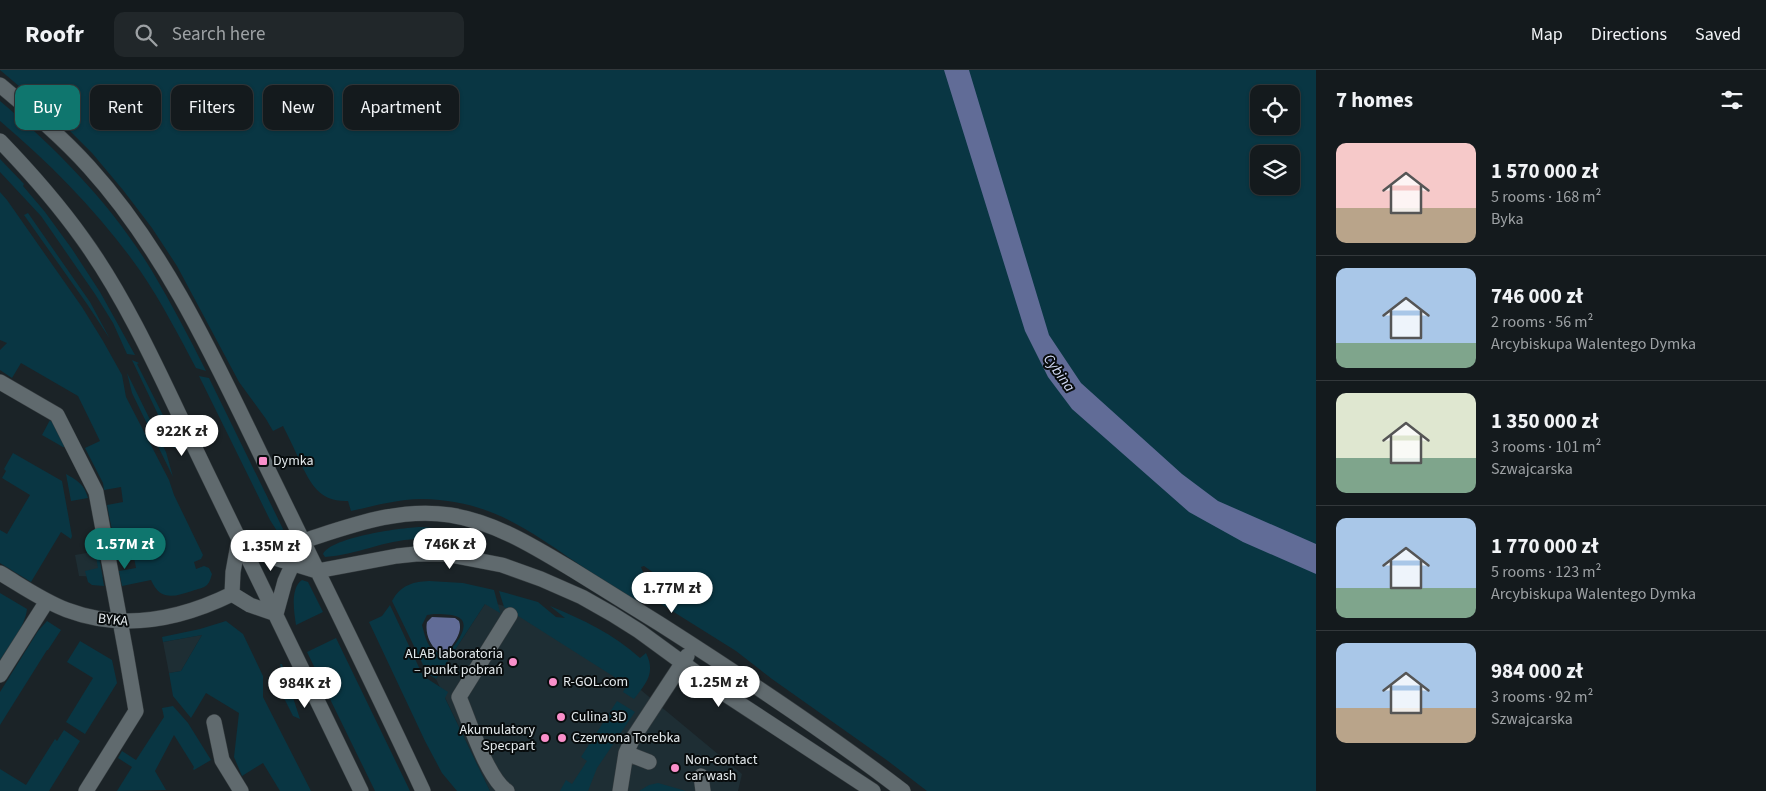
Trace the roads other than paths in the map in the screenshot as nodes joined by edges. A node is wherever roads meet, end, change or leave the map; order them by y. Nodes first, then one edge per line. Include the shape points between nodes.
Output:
1 (0, 85) edge
2 (0, 141) edge
3 (0, 382) edge
4 (239, 539) junction
5 (303, 541) junction
6 (293, 563) junction
7 (317, 571) junction
8 (0, 573) edge
9 (232, 594) junction
10 (47, 600) junction
11 (276, 614) junction
12 (510, 615) dead end
13 (120, 622) junction
14 (695, 645) junction
15 (683, 663) junction
16 (0, 675) edge
17 (214, 722) dead end
18 (626, 753) junction
19 (649, 762) dead end
20 (701, 776) dead end
21 (420, 784) edge
22 (86, 791) edge
23 (241, 791) edge
24 (361, 791) edge
25 (435, 791) edge
26 (507, 791) edge
27 (620, 791) edge
28 (703, 791) edge
29 (873, 791) edge
30 (903, 791) edge

1 - 5 street via 56,133 89,167 158,259 224,380
2 - 4 street via 50,194 84,240 115,291
3 - 13 street via 57,415 96,492
4 - 6 street via 275,558
4 - 9 street
4 - 11 street
5 - 6 street
5 - 7 street
5 - 14 street via 368,521 406,514 451,515 500,530 546,554
6 - 7 street
6 - 11 street
7 - 15 street via 416,554 445,554 502,566 582,597
7 - 21 street
8 - 10 street, BYKA
9 - 11 street via 250,605
9 - 13 street, BYKA via 170,617
10 - 13 street, BYKA via 66,610
10 - 16 street
11 - 24 street
12 - 26 street via 459,697 484,759 500,786
13 - 22 street via 136,711
14 - 15 street
14 - 30 street via 848,749
15 - 18 street
15 - 29 street
17 - 23 street via 222,760
18 - 19 street
18 - 27 street
20 - 28 street
21 - 25 street

